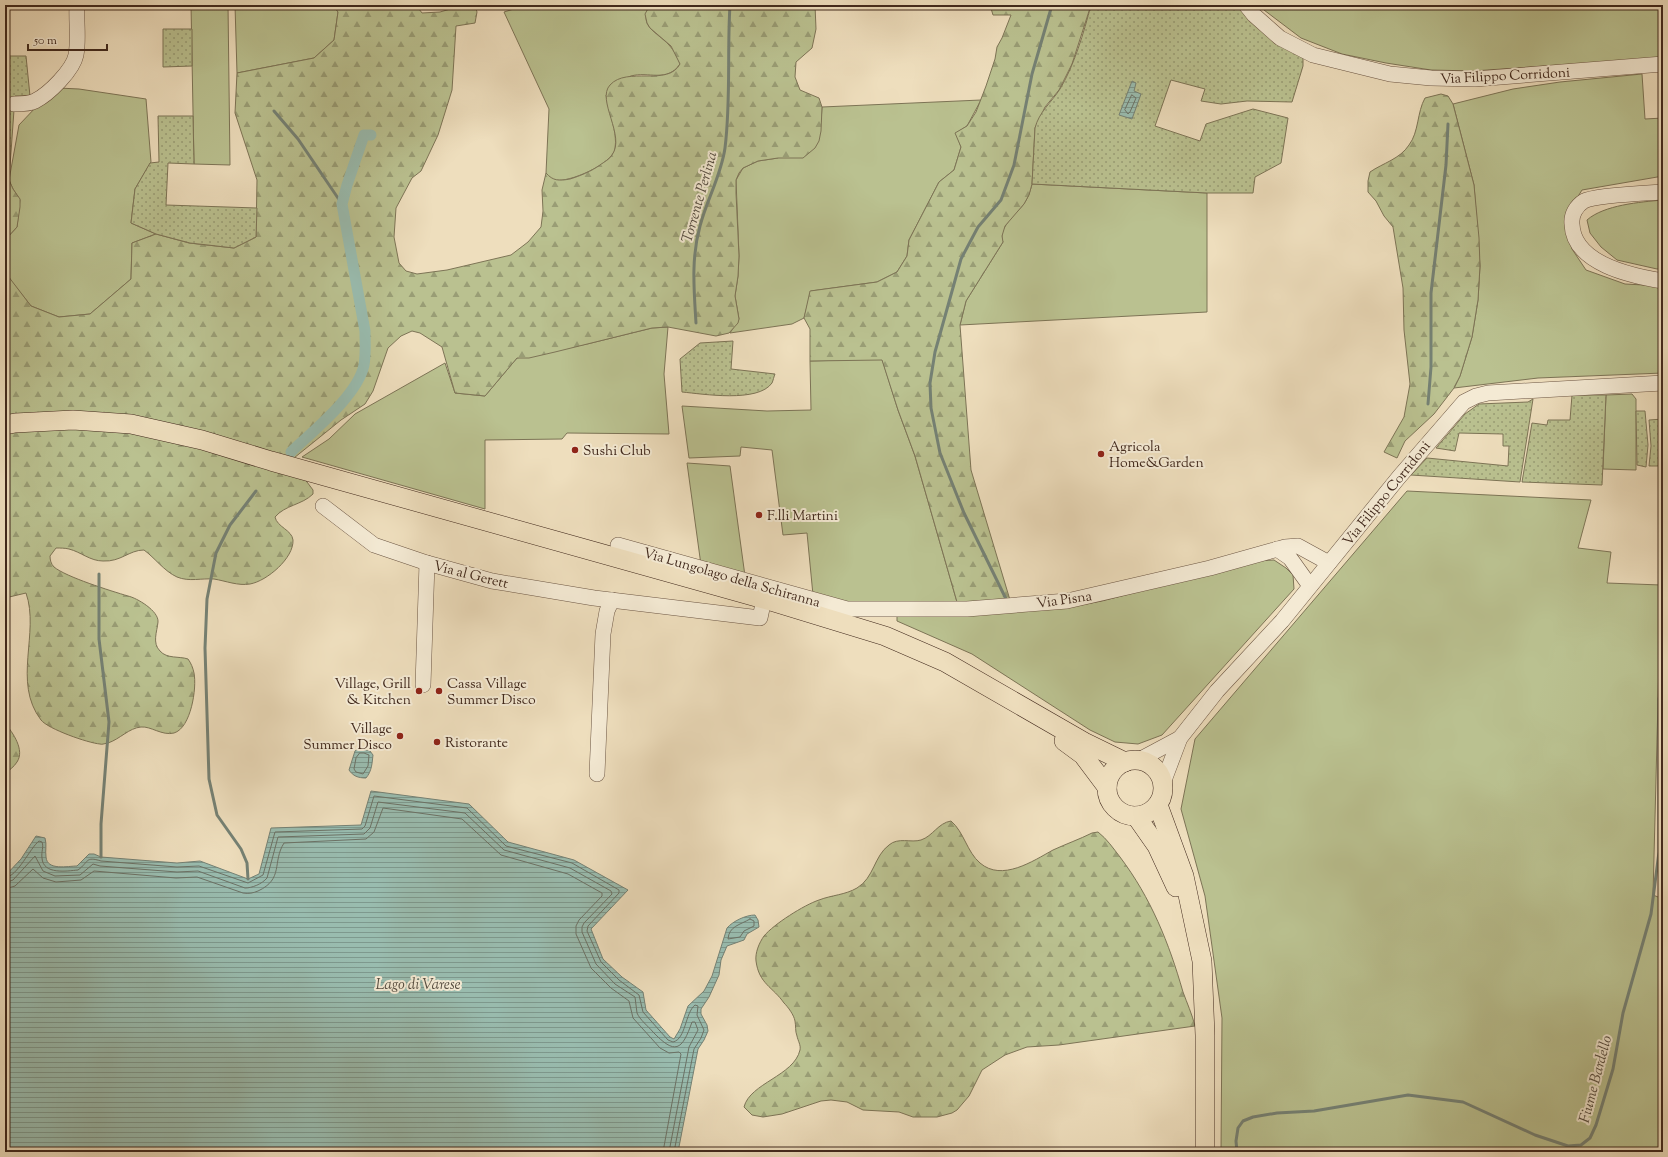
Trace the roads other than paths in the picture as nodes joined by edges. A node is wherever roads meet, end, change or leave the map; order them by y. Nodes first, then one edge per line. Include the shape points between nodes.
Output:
1 (78, 5) edge
2 (1246, 5) edge
3 (1663, 64) edge
4 (14, 104) dead end
5 (1663, 192) edge
6 (1663, 281) edge
7 (1663, 383) edge
8 (5, 424) edge
9 (323, 506) dead end
10 (618, 545) dead end
11 (1277, 549) junction
12 (427, 563) junction
13 (1329, 563) junction
14 (1310, 586) junction
15 (764, 599) junction
16 (612, 600) junction
17 (847, 609) joint
18 (423, 685) dead end
19 (1008, 698) junction
20 (1180, 738) junction
21 (1131, 761) junction
22 (597, 774) dead end
23 (1163, 783) junction
24 (1107, 787) junction
25 (1158, 805) junction
26 (1136, 816) junction
27 (1196, 932) junction
28 (1205, 1152) edge

1 - 4 street via 76,57 72,64 46,94 34,102
2 - 3 street, Via Filippo Corridoni via 1280,38 1313,55 1390,74 1475,79
5 - 6 street via 1588,199 1577,207 1572,222 1576,242 1589,256 1611,268
7 - 13 street, Via Filippo Corridoni via 1488,393 1464,402
8 - 15 main road via 73,420 131,424 202,440 271,462
9 - 12 street via 374,545
10 - 17 street, Via Lungolago della Schiranna
11 - 13 street, Via Pisna via 1298,546
11 - 14 street via 1290,558
11 - 17 street, Via Pisna via 1210,568 1068,601 967,609
12 - 16 street, Via al Gerett via 492,581
12 - 18 street, Via al Gerett
13 - 14 street, Via Filippo Corridoni
14 - 20 street, Via Filippo Corridoni via 1282,621 1217,691
15 - 16 street, Via al Gerett via 760,618
15 - 19 main road via 885,636 945,662
16 - 22 street via 607,611 603,634
19 - 21 main road via 1084,742
19 - 24 main road via 1083,756
20 - 21 street, Via Filippo Corridoni
20 - 23 street, Via Filippo Corridoni
21 - 23 main road via 1146,763 1154,768
21 - 24 main road via 1113,772
23 - 25 main road via 1163,794
24 - 26 main road via 1115,808 1128,816
25 - 26 main road via 1148,813
25 - 27 main road via 1184,876
26 - 27 main road via 1157,846
27 - 28 main road via 1205,997

